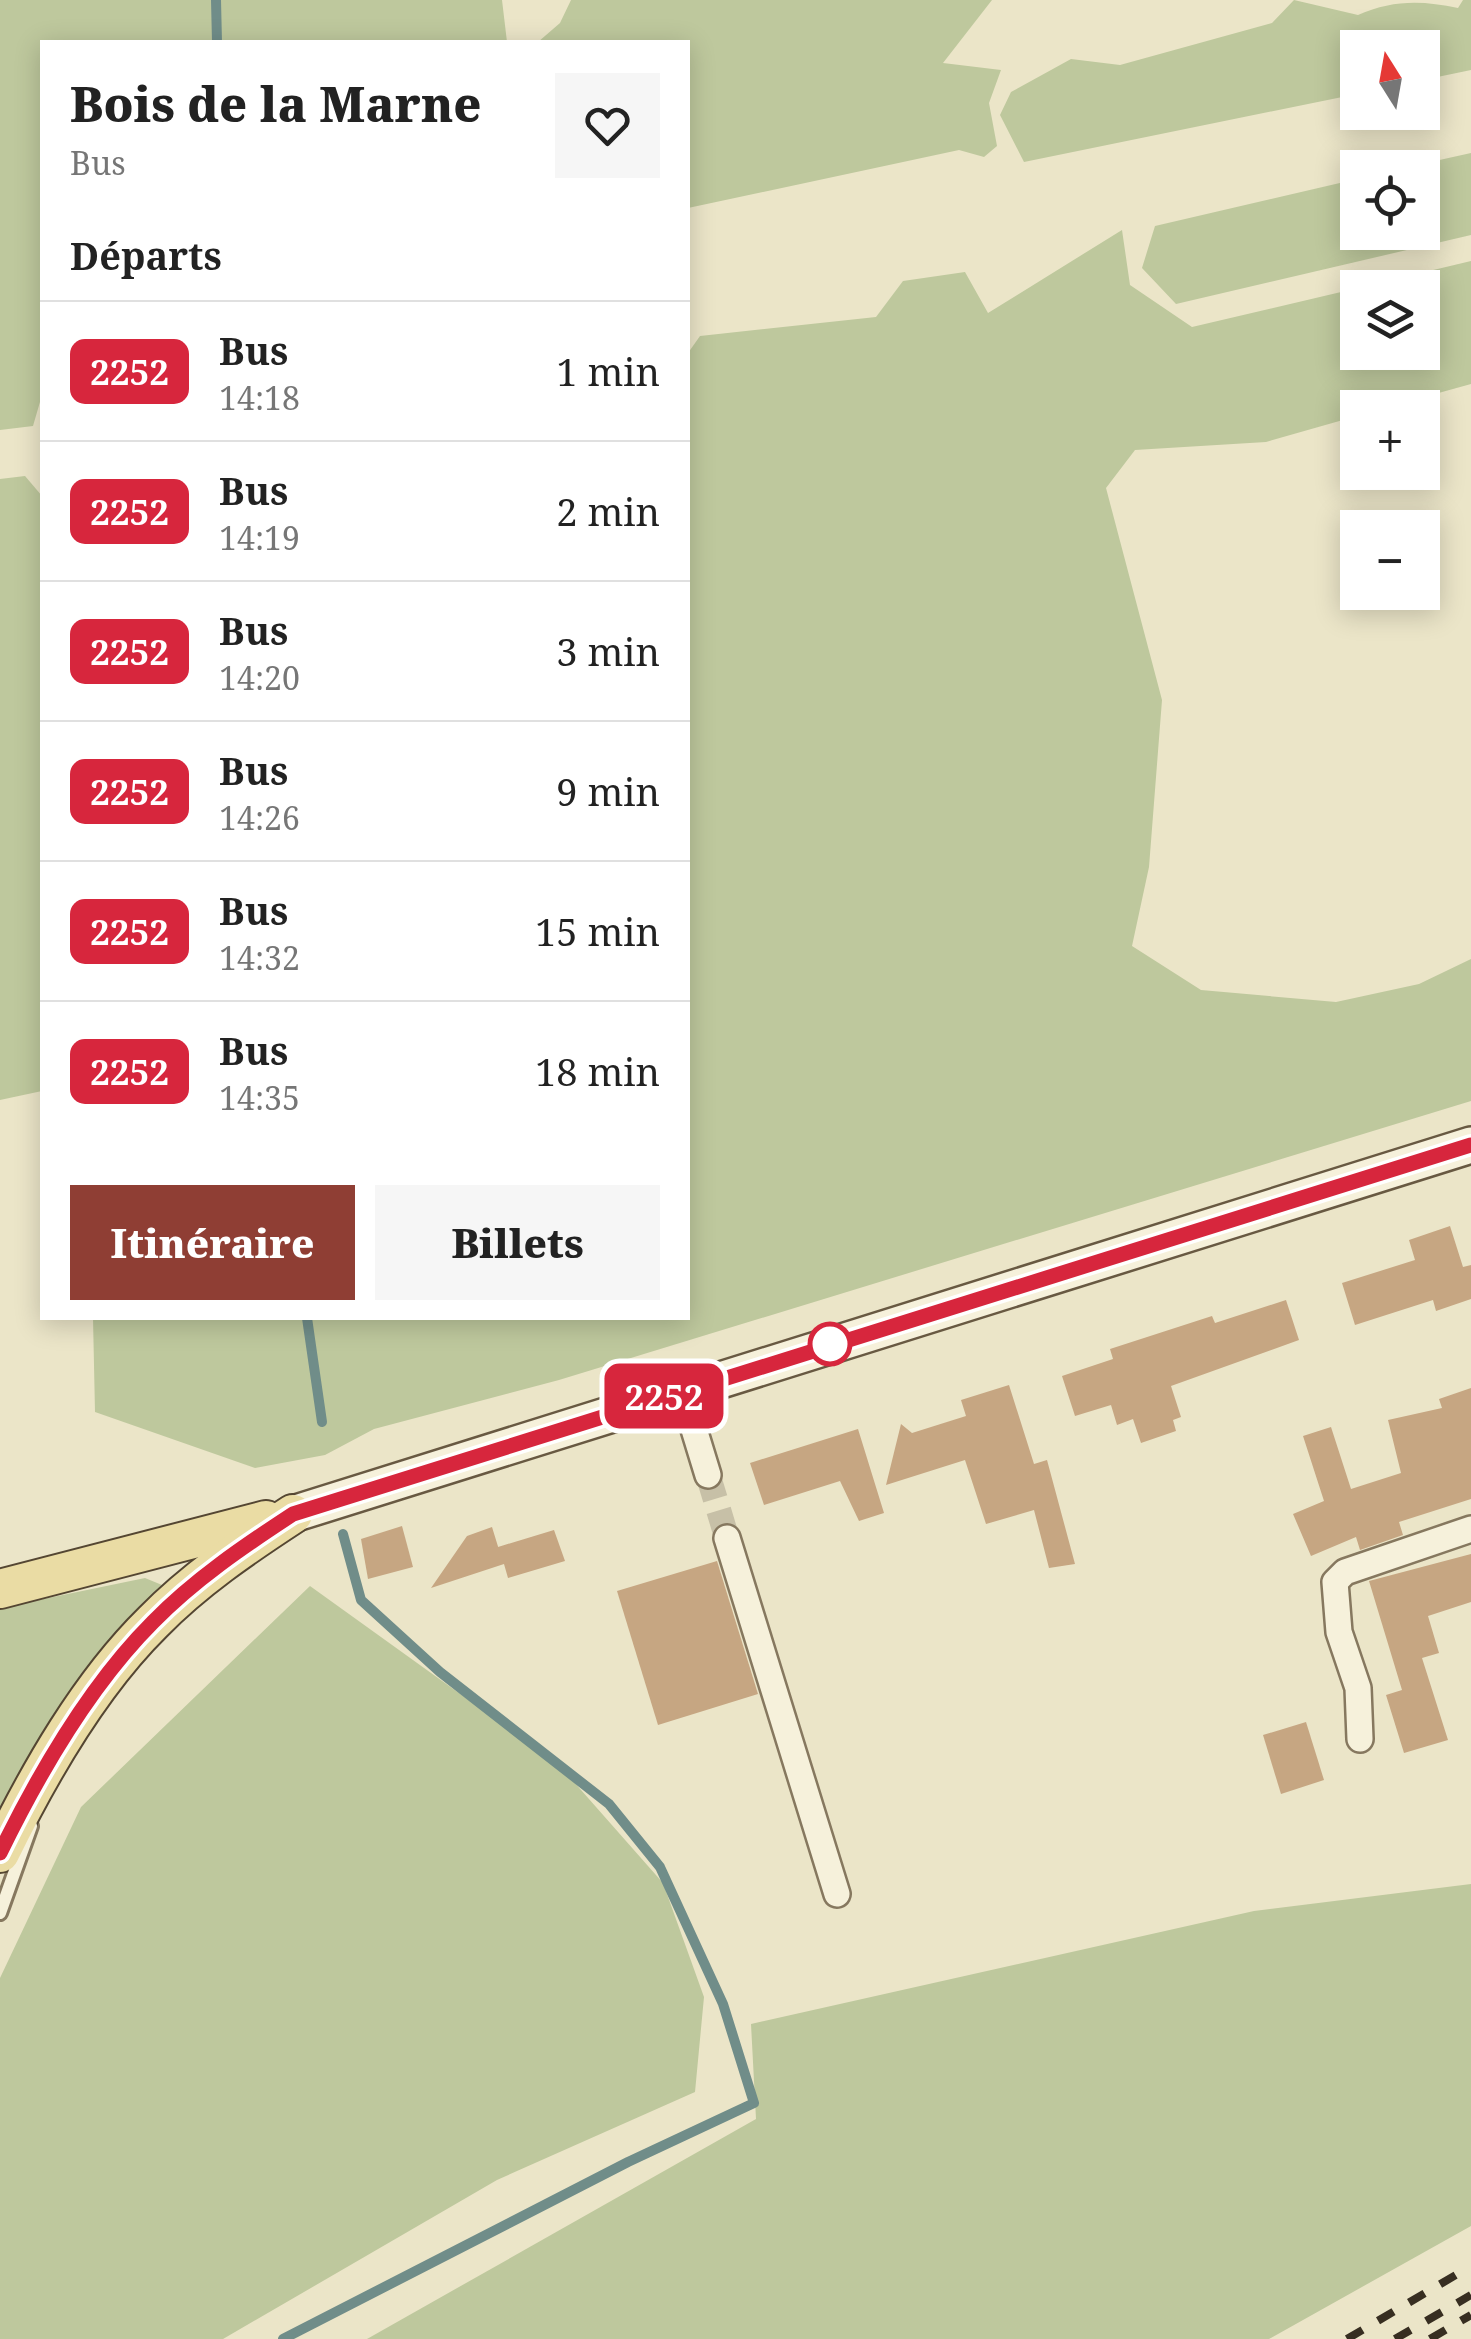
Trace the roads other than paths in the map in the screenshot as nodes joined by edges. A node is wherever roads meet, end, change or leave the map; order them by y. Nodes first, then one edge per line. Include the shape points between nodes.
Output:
1 (1471, 1145) edge
2 (682, 1390) junction
3 (708, 1475) tunnel mouth
4 (293, 1514) junction
5 (1471, 1529) edge
6 (728, 1538) tunnel mouth
7 (0, 1589) edge
8 (1360, 1739) dead end
9 (42, 1774) junction
10 (0, 1853) edge
11 (837, 1894) dead end
12 (0, 1913) edge

1 - 2 main road
2 - 3 street
2 - 4 main road
4 - 7 main road
4 - 9 main road via 232,1554 151,1623
5 - 8 street via 1344,1572 1334,1582 1340,1632 1358,1688
6 - 11 street
9 - 10 main road
9 - 12 lane via 30,1834

